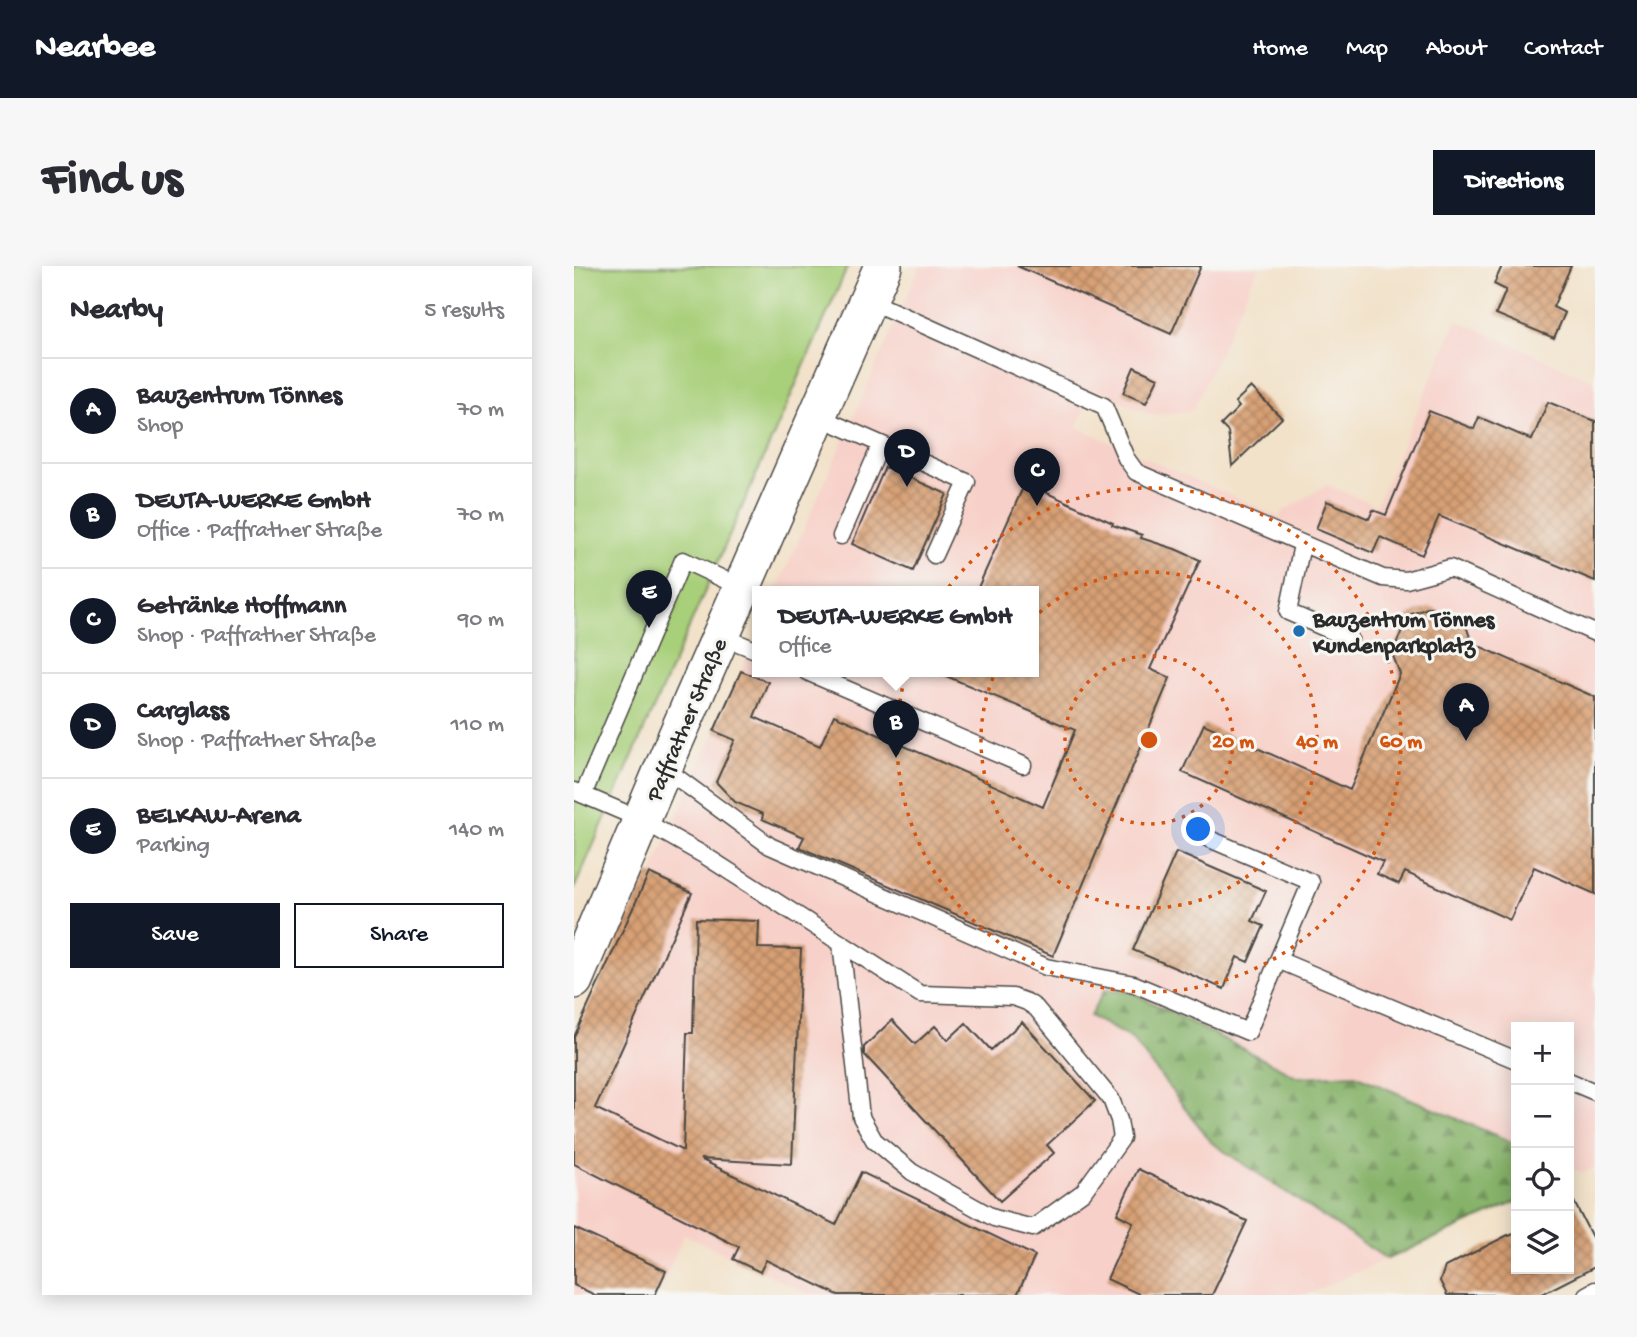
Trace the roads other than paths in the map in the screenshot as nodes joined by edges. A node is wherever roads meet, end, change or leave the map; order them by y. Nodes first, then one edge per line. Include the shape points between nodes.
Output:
1 (883, 266) edge
2 (868, 300) junction
3 (817, 416) junction
4 (881, 444) junction
5 (841, 536) dead end
6 (1302, 544) junction
7 (934, 555) dead end
8 (742, 588) junction
9 (1595, 632) edge
10 (721, 636) junction
11 (1350, 639) dead end
12 (752, 649) edge
13 (819, 677) edge
14 (1023, 765) dead end
15 (664, 768) junction
16 (578, 793) edge
17 (642, 820) junction
18 (1193, 832) dead end
19 (841, 943) junction
20 (1278, 960) junction
21 (574, 980) edge
22 (1511, 1058) edge
23 (1574, 1083) edge
24 (1595, 1092) edge
25 (1595, 1290) edge
26 (1586, 1295) edge

1 - 2 street, Paffrather Straße
2 - 3 street, Paffrather Straße
2 - 6 lane via 1104,406 1136,472
3 - 4 lane
3 - 8 street, Paffrather Straße
4 - 5 lane
4 - 7 lane via 967,482
6 - 9 lane via 1392,580 1450,568
6 - 11 lane via 1288,612
8 - 10 street, Paffrather Straße
8 - 16 lane via 683,560
10 - 12 lane
10 - 15 street, Paffrather Straße
13 - 14 lane
15 - 17 street, Paffrather Straße
15 - 20 lane via 770,846 1046,967 1133,984 1248,1032
16 - 17 lane
17 - 19 lane
17 - 21 street, Paffrather Straße
18 - 20 lane via 1311,882
19 - 19 lane via 861,1117 874,1140 912,1172 994,1218 1033,1228 1083,1192 1122,1138 1119,1119 1111,1099 1035,1007 1013,997 920,994
20 - 22 lane
23 - 24 lane
25 - 26 lane

